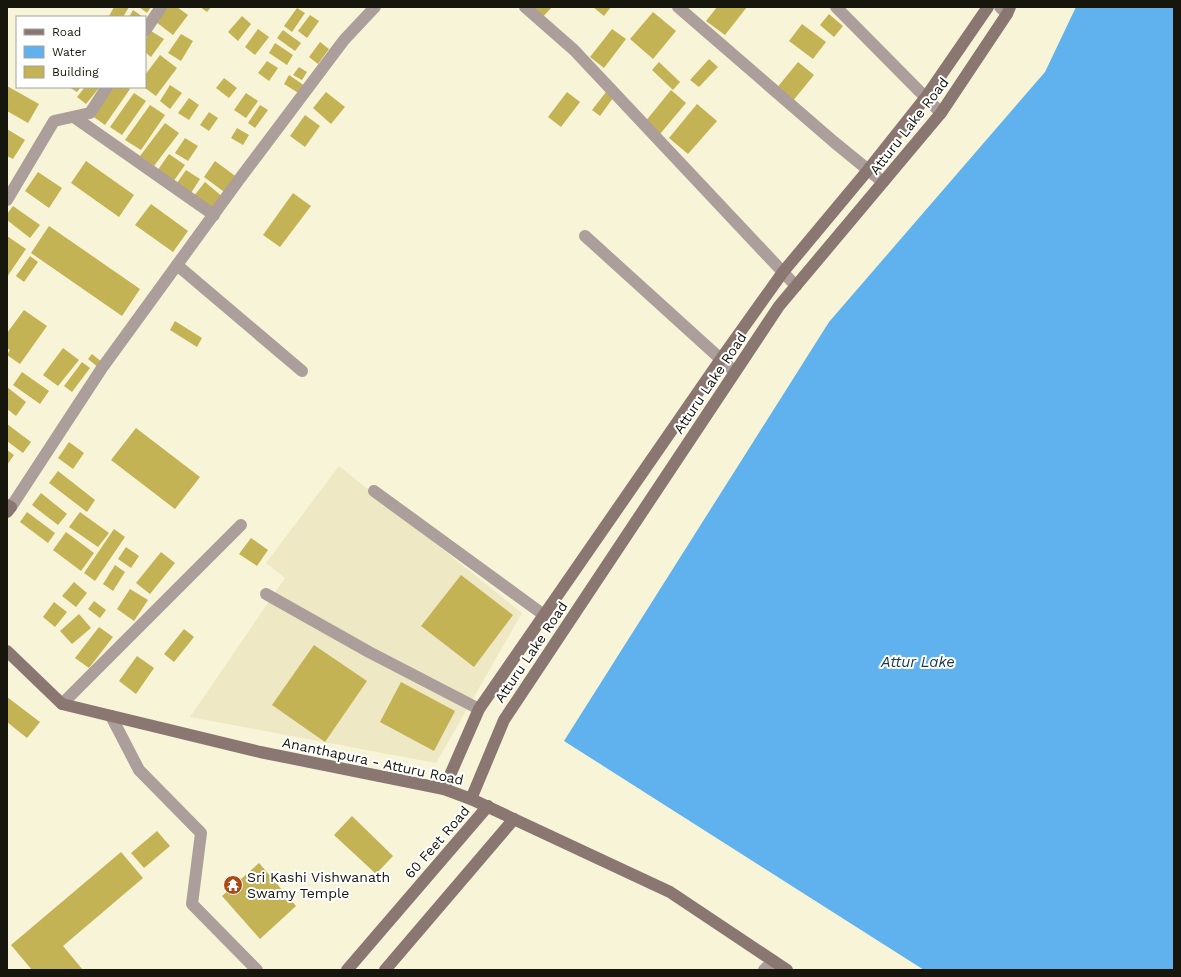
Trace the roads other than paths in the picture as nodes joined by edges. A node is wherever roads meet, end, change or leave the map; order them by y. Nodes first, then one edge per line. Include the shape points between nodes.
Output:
1 (161, 7) edge
2 (375, 7) edge
3 (525, 7) edge
4 (678, 7) edge
5 (836, 7) edge
6 (988, 7) edge
7 (1006, 9) edge
8 (146, 30) edge
9 (106, 88) edge
10 (926, 97) junction
11 (941, 113) junction
12 (74, 117) junction
13 (868, 170) junction
14 (883, 182) junction
15 (7, 200) edge
16 (214, 216) junction
17 (585, 236) dead end
18 (177, 265) junction
19 (783, 272) junction
20 (796, 286) junction
21 (721, 359) junction
22 (302, 371) dead end
23 (735, 372) junction
24 (374, 491) dead end
25 (8, 508) edge
26 (241, 524) dead end
27 (266, 594) dead end
28 (544, 615) junction
29 (7, 651) edge
30 (62, 704) junction
31 (479, 708) junction
32 (111, 716) junction
33 (444, 789) junction
34 (471, 799) junction
35 (488, 806) junction
36 (514, 819) junction
37 (773, 961) junction
38 (257, 970) edge
39 (347, 970) edge
40 (385, 970) edge
41 (764, 970) edge
42 (788, 970) edge

1 - 8 street
2 - 16 street via 344,40
3 - 19 street via 574,50
4 - 13 street
5 - 10 street
6 - 10 street, Atturu Lake Road
7 - 11 street, Atturu Lake Road
9 - 12 street via 90,113
10 - 11 street
10 - 13 street, Atturu Lake Road
11 - 14 street, Atturu Lake Road
12 - 15 street via 54,121
12 - 16 street
13 - 14 street
13 - 19 street, Atturu Lake Road
14 - 20 street, Atturu Lake Road
16 - 18 street
17 - 21 street
18 - 22 street
18 - 25 street via 102,368
19 - 20 street
19 - 21 street, Atturu Lake Road
20 - 23 street, Atturu Lake Road via 779,306
21 - 23 street
21 - 28 street, Atturu Lake Road
23 - 34 street, Atturu Lake Road via 504,720
24 - 28 street
26 - 30 street
27 - 31 street via 369,652
28 - 31 street, Atturu Lake Road
29 - 30 street
30 - 32 street, Ananthapura - Atturu Road
31 - 33 street, Atturu Lake Road
32 - 33 street, Ananthapura - Atturu Road via 260,752
32 - 38 street via 139,770 201,833 192,904
33 - 34 street, Ananthapura - Atturu Road
34 - 35 street, Ananthapura - Atturu Road
35 - 36 street, Ananthapura - Atturu Road
35 - 39 street, 60 Feet Road
36 - 37 street, Ananthapura - Atturu Road via 670,892
36 - 40 street
37 - 41 street
37 - 42 street, Ananthapura - Atturu Road

